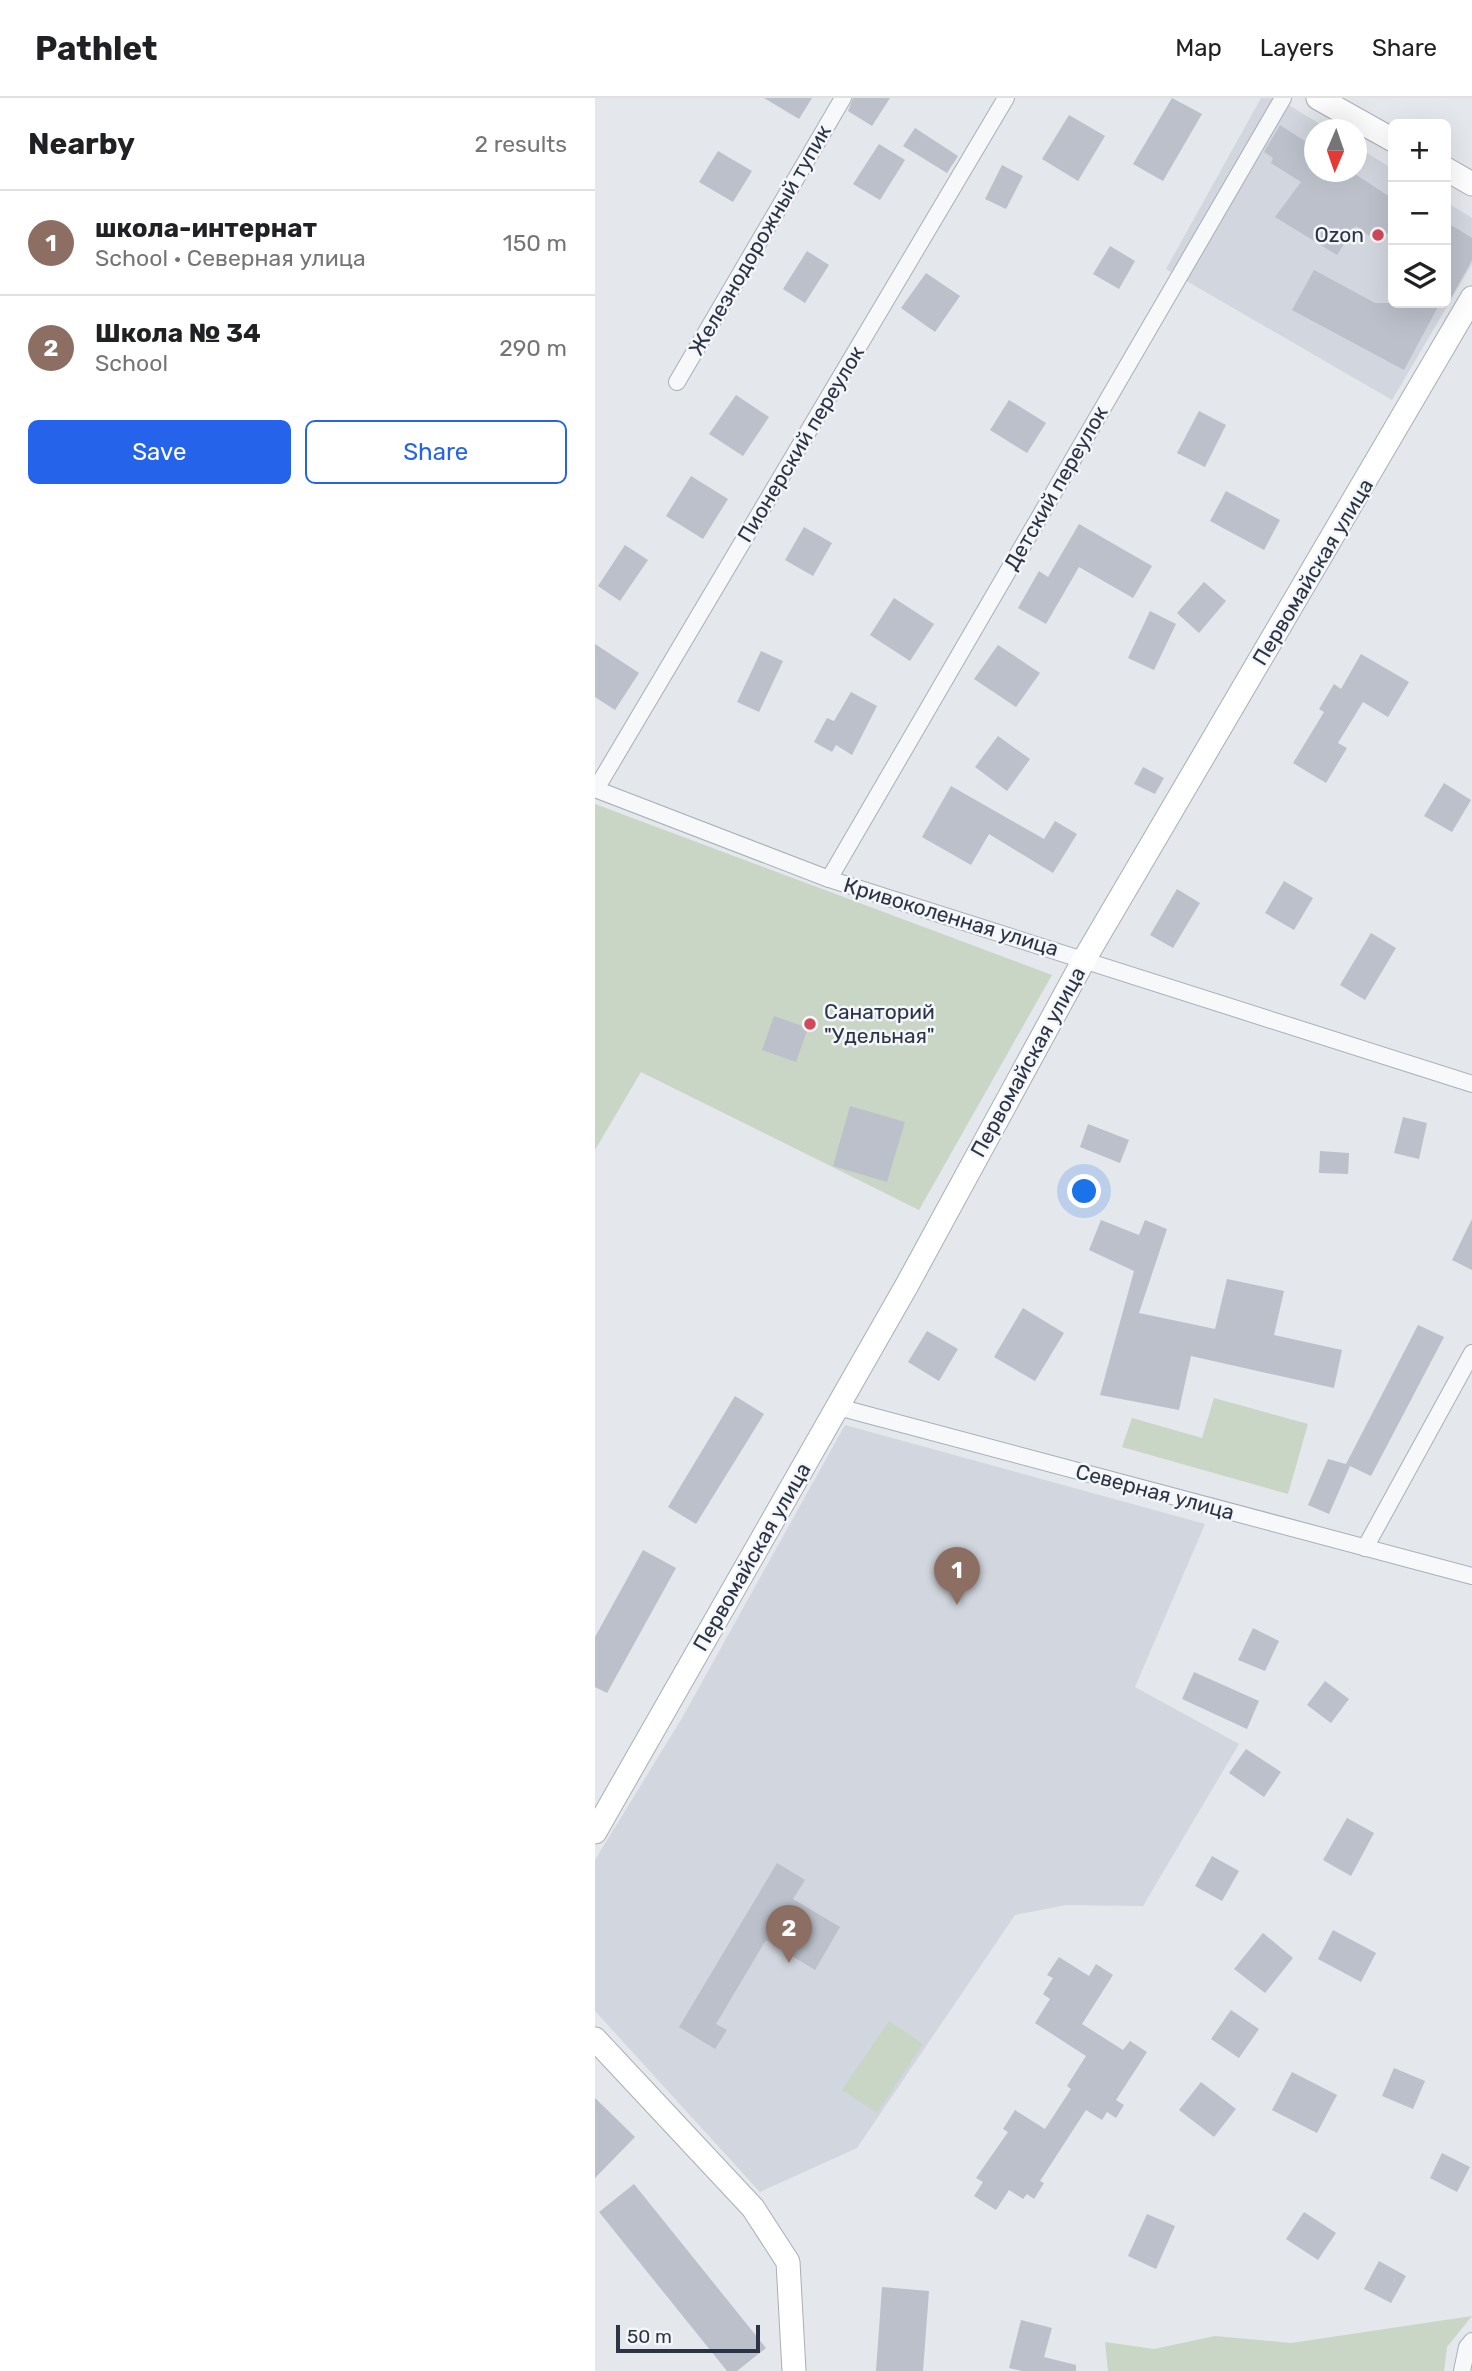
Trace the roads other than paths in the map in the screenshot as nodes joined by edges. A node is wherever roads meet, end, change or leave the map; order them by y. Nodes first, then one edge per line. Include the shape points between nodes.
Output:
1 (843, 98) edge
2 (1006, 98) edge
3 (1283, 98) edge
4 (1318, 98) edge
5 (1388, 137) edge
6 (1451, 172) edge
7 (1472, 184) edge
8 (1472, 298) edge
9 (677, 382) dead end
10 (595, 789) edge
11 (829, 878) junction
12 (1085, 958) junction
13 (1472, 1084) edge
14 (1472, 1353) edge
15 (838, 1407) junction
16 (1365, 1548) junction
17 (1472, 1576) edge
18 (595, 1832) edge
19 (595, 2039) edge
20 (1472, 2341) edge
21 (794, 2371) edge
22 (1462, 2371) edge

1 - 9 street, Железнодорожный тупик
2 - 10 street, Пионерский переулок
3 - 11 street, Детский переулок
4 - 5 main road
6 - 7 main road
8 - 12 main road, Первомайская улица
10 - 11 street, Кривоколенная улица
11 - 12 street, Кривоколенная улица
12 - 13 street, Кривоколенная улица
12 - 15 main road, Первомайская улица
14 - 16 street
15 - 16 street, Северная улица
15 - 18 main road, Первомайская улица
16 - 17 street, Северная улица
19 - 21 main road via 753,2208 788,2262
20 - 22 street

